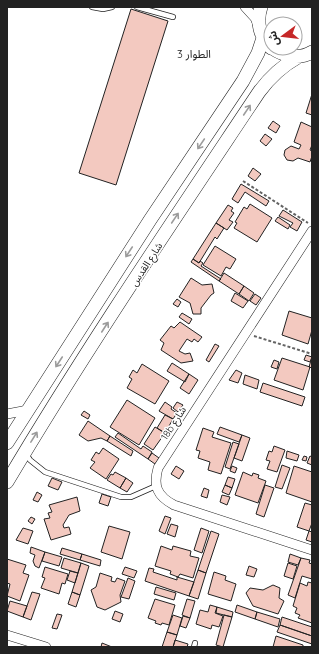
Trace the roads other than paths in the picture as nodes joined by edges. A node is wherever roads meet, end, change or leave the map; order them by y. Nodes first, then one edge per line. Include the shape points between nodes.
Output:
1 (92, 7) edge
2 (112, 7) edge
3 (137, 7) edge
4 (245, 7) edge
5 (261, 7) edge
6 (173, 17) dead end
7 (263, 30) edge
8 (263, 34) edge
9 (263, 45) edge
10 (308, 54) edge
11 (312, 231) edge
12 (28, 410) junction
13 (7, 414) edge
14 (7, 443) edge
15 (25, 452) junction
16 (7, 482) edge
17 (156, 486) junction
18 (312, 550) edge
19 (7, 635) edge
20 (40, 646) edge

1 - 2 lane
3 - 6 lane
4 - 8 street via 255,18
5 - 7 main road, شارع القدس via 258,14
9 -> 12 main road, شارع القدس via 243,81
15 -> 10 main road, شارع القدس via 259,92 283,66
11 - 17 street, 18b شارع via 158,468
12 - 13 street
12 - 14 main road, شارع القدس
15 - 16 main road, شارع القدس
15 - 17 lane via 30,460 45,472 121,497 131,497
17 - 18 street via 166,501 174,505
19 - 20 street

